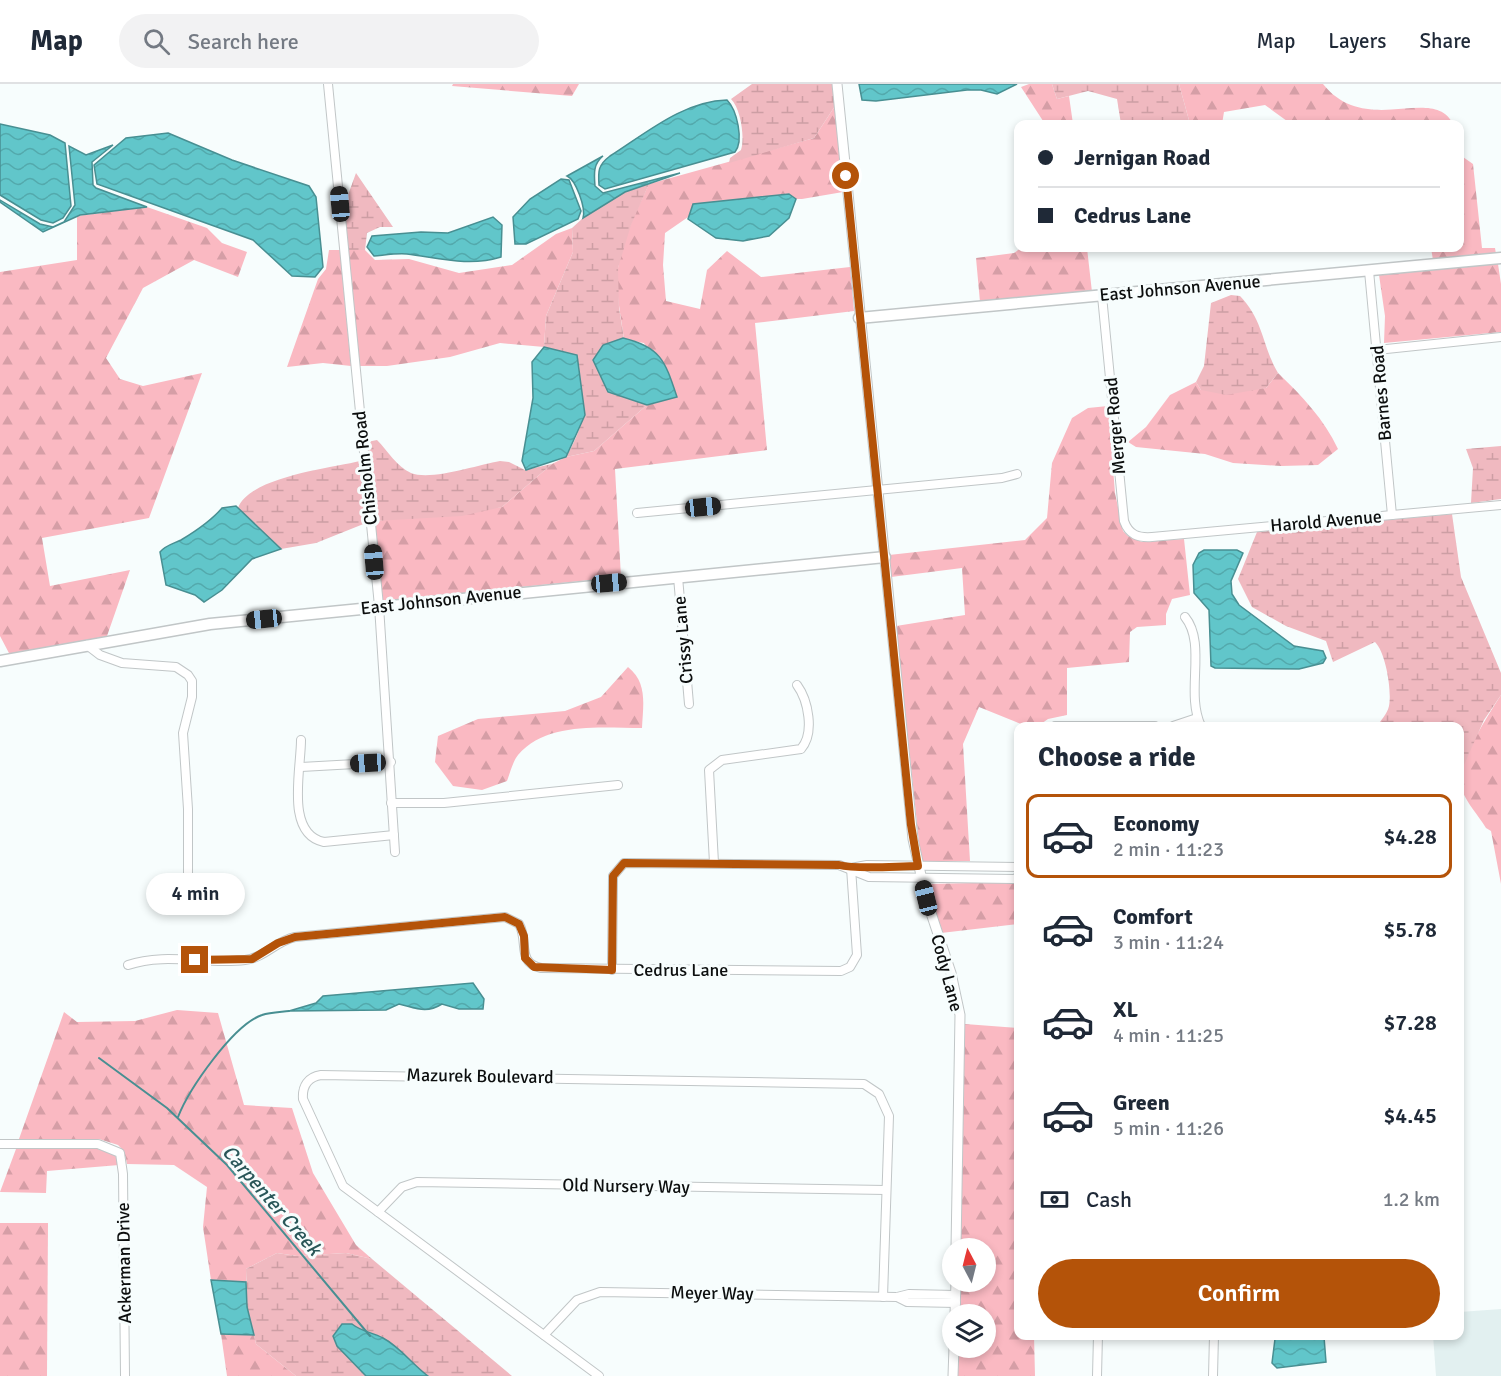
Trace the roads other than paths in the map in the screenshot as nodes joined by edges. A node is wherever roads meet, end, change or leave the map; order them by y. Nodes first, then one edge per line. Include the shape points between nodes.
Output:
1 (328, 84) edge
2 (837, 84) edge
3 (1501, 258) edge
4 (1369, 271) junction
5 (1102, 296) junction
6 (859, 318) junction
7 (1501, 337) edge
8 (1377, 350) junction
9 (1017, 474) dead end
10 (878, 489) junction
11 (1501, 505) edge
12 (638, 513) dead end
13 (1392, 515) junction
14 (1152, 537) joint
15 (885, 557) junction
16 (678, 577) junction
17 (379, 606) junction
18 (1185, 616) dead end
19 (87, 645) junction
20 (0, 661) edge
21 (797, 685) dead end
22 (689, 704) dead end
23 (1199, 722) edge
24 (302, 740) dead end
25 (391, 762) junction
26 (301, 767) junction
27 (618, 785) dead end
28 (391, 803) junction
29 (394, 835) junction
30 (395, 852) dead end
31 (714, 863) junction
32 (918, 866) junction
33 (1014, 867) edge
34 (851, 868) junction
35 (921, 878) junction
36 (1014, 879) edge
37 (188, 897) dead end
38 (128, 965) dead end
39 (612, 970) junction
40 (0, 1144) edge
41 (886, 1190) junction
42 (378, 1212) junction
43 (956, 1238) edge
44 (956, 1292) edge
45 (883, 1297) junction
46 (956, 1299) junction
47 (956, 1304) edge
48 (544, 1335) junction
49 (1098, 1340) edge
50 (1214, 1340) edge
51 (954, 1358) edge
52 (125, 1376) edge
53 (600, 1376) edge
54 (953, 1376) edge
55 (1096, 1376) edge
56 (1213, 1376) edge

1 - 17 street, Chisholm Road
2 - 6 street, Cody Lane
3 - 4 main road, East Johnson Avenue
4 - 5 main road, East Johnson Avenue
4 - 8 street, Barnes Road
5 - 6 main road, East Johnson Avenue
5 - 14 street, Merger Road via 1124,521 1136,536
6 - 10 street, Cody Lane
7 - 8 street
8 - 13 street, Barnes Road
9 - 10 street
10 - 12 street
10 - 15 street, Cody Lane
11 - 13 street, Harold Avenue
13 - 14 street, Harold Avenue
15 - 16 main road, East Johnson Avenue
15 - 32 street, Cody Lane
16 - 17 main road, East Johnson Avenue
16 - 22 street, Crissy Lane
17 - 19 main road, East Johnson Avenue via 199,626
17 - 25 street, Chisholm Road
18 - 23 street via 1194,633
19 - 20 main road, East Johnson Avenue
19 - 37 street via 100,655 123,663 176,667 192,681 183,733
21 - 31 street via 805,701 809,732 801,749 722,760 709,770
24 - 26 street
25 - 26 street
25 - 28 street, Chisholm Road
26 - 29 street via 298,812 309,836 324,842
27 - 28 street via 444,803
28 - 29 street, Chisholm Road
29 - 30 street, Chisholm Road
31 - 34 street
31 - 39 street via 630,862 616,870
32 - 33 street
32 - 34 street
32 - 35 street, Cody Lane
34 - 35 street via 869,877
34 - 39 street, Cedrus Lane via 857,955 847,969
35 - 36 street
35 - 43 street, Cody Lane via 960,1015
38 - 39 street, Cedrus Lane via 148,960 243,961 295,937 505,917 519,924 525,958 534,967
40 - 52 street, Ackerman Drive via 98,1144 118,1152 122,1158
41 - 42 street, Old Nursery Way via 417,1182 402,1187
41 - 42 street, Mazurek Boulevard via 887,1109 873,1088 856,1082 312,1077 304,1086 303,1099 338,1179
41 - 45 street, Mazurek Boulevard
42 - 48 street, Mazurek Boulevard
44 - 46 street
45 - 46 street, Meyer Way via 909,1294
45 - 48 street, Meyer Way via 593,1293 578,1300
46 - 47 street
48 - 53 street, Mazurek Boulevard
49 - 55 street
50 - 56 street
51 - 54 street

